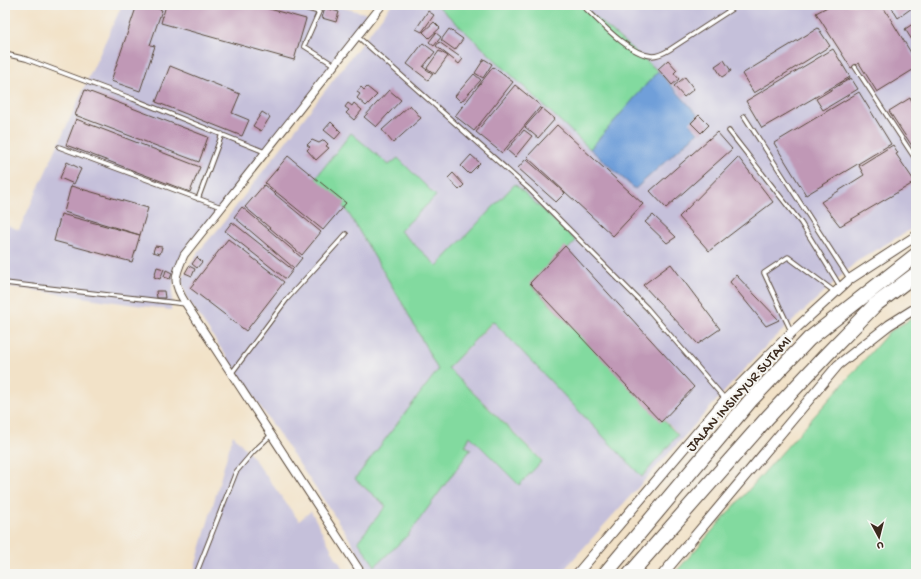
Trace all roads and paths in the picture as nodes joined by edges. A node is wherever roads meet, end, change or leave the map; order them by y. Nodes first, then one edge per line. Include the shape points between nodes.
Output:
1 (294, 5) edge
2 (382, 5) edge
3 (582, 5) edge
4 (738, 5) edge
5 (357, 36) junction
6 (5, 54) edge
7 (334, 65) junction
8 (855, 67) dead end
9 (744, 116) dead end
10 (729, 131) dead end
11 (222, 134) junction
12 (59, 147) dead end
13 (265, 152) junction
14 (916, 160) edge
15 (198, 199) junction
16 (222, 208) junction
17 (346, 234) dead end
18 (916, 236) edge
19 (916, 255) edge
20 (916, 274) edge
21 (850, 279) junction
22 (5, 283) edge
23 (838, 290) junction
24 (186, 304) junction
25 (916, 308) edge
26 (792, 332) junction
27 (231, 374) junction
28 (726, 399) junction
29 (272, 434) junction
30 (196, 574) edge
31 (362, 574) edge
32 (577, 574) edge
33 (605, 574) edge
34 (630, 574) edge
35 (663, 574) edge

1 - 7 lane via 319,12 304,46
2 - 5 street
3 - 4 lane via 622,40 639,52 652,56 669,50
5 - 7 street
5 - 28 lane via 534,194 647,308
6 - 11 lane via 26,59
7 - 13 street
8 - 14 lane
9 - 21 lane
10 - 23 lane via 801,223
11 - 13 lane
11 - 15 lane
12 - 15 lane
13 - 16 street
15 - 16 lane
16 - 24 street via 184,255 179,268 176,289
17 - 27 lane via 287,299
18 - 21 street
19 - 33 highway, JALAN INSINYUR SUTAMI via 809,340 750,401
20 - 34 highway via 875,305 828,353
21 - 23 street
22 - 24 lane
23 - 26 street
23 - 26 lane via 788,257 764,273
24 - 27 street
25 - 35 street via 889,325 838,365
26 - 28 street
27 - 29 street
28 - 32 street
29 - 30 lane via 236,472
29 - 31 street

